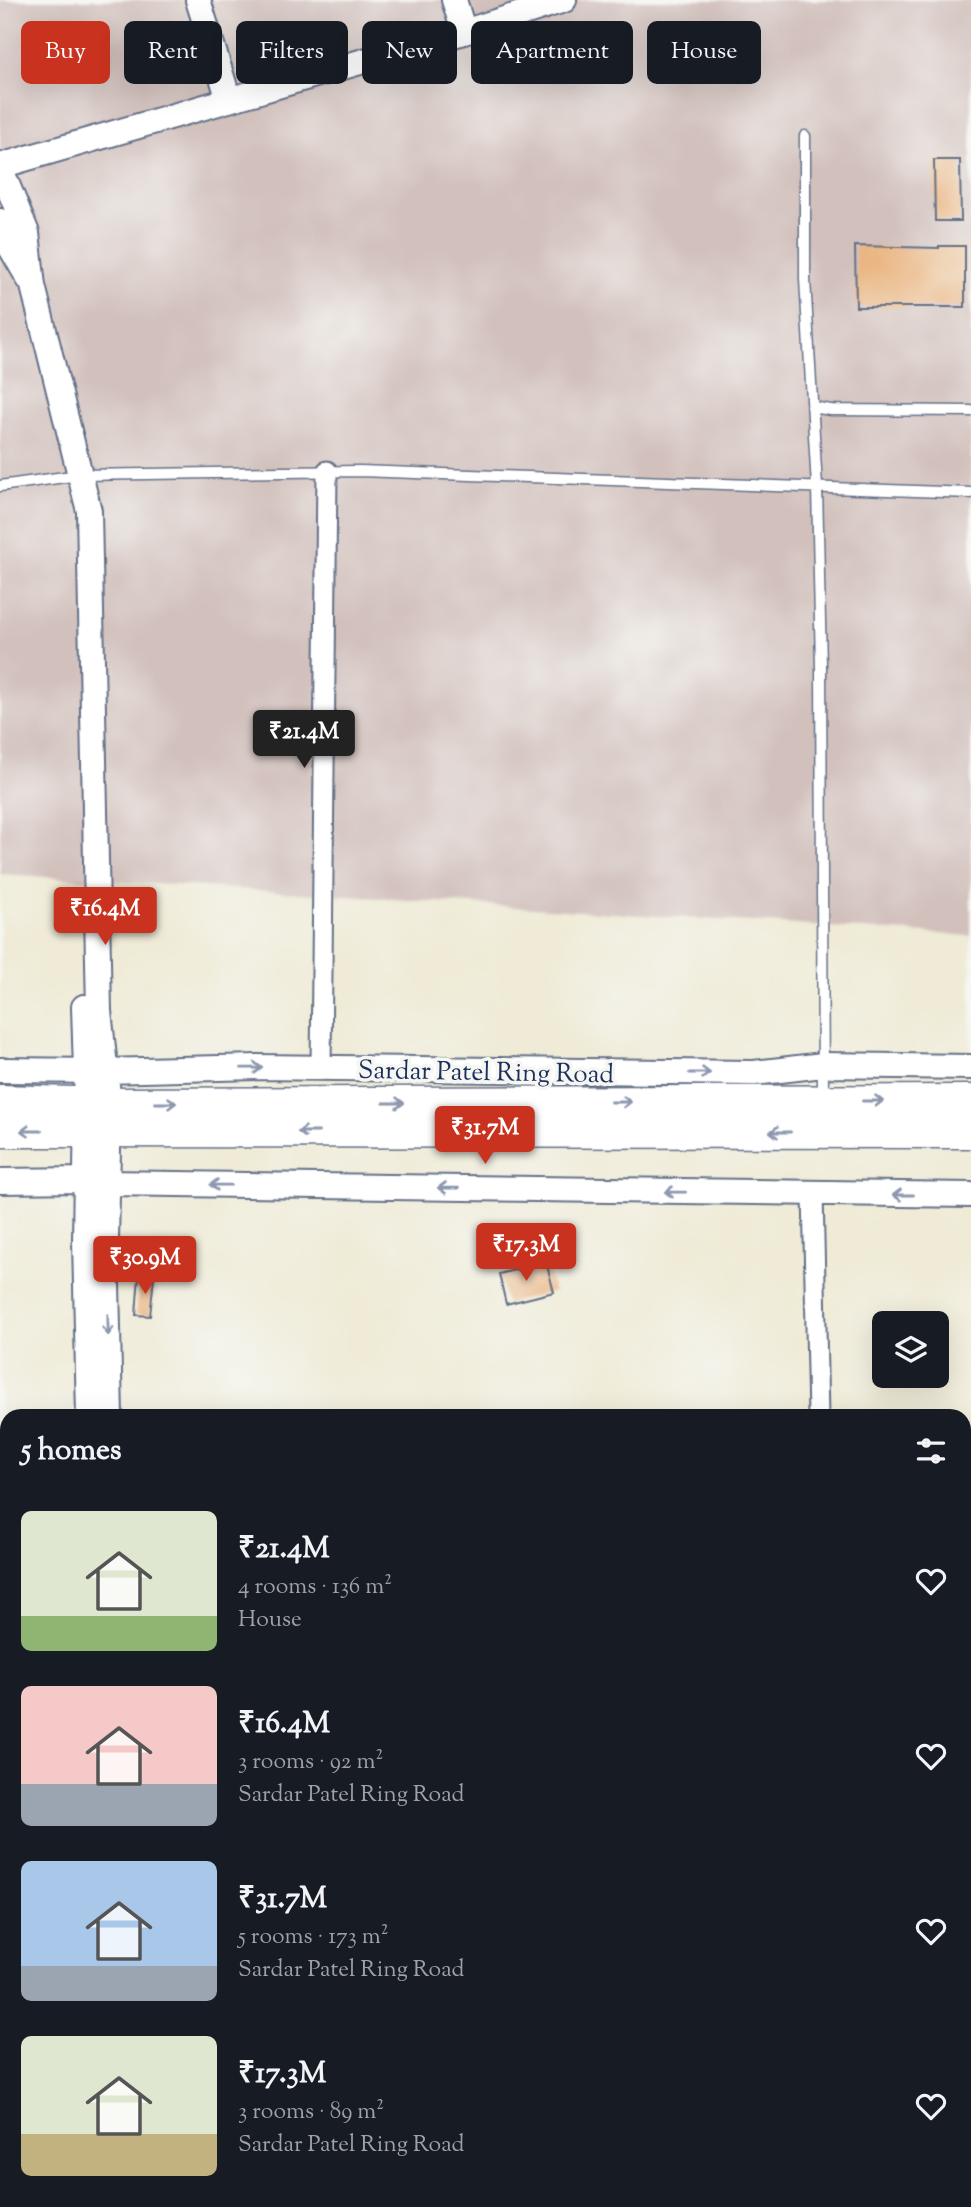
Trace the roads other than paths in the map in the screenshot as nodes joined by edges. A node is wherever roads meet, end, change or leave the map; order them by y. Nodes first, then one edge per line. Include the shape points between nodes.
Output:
1 (198, 0) edge
2 (513, 0) edge
3 (564, 0) edge
4 (459, 16) edge
5 (227, 93) junction
6 (805, 136) dead end
7 (0, 154) edge
8 (0, 167) edge
9 (0, 221) edge
10 (33, 286) junction
11 (812, 407) junction
12 (971, 411) edge
13 (327, 471) junction
14 (79, 475) junction
15 (0, 486) edge
16 (817, 486) junction
17 (971, 493) edge
18 (823, 1065) junction
19 (971, 1067) edge
20 (321, 1069) junction
21 (0, 1070) edge
22 (0, 1101) edge
23 (823, 1101) junction
24 (971, 1101) edge
25 (97, 1102) junction
26 (0, 1131) edge
27 (971, 1132) edge
28 (0, 1181) edge
29 (96, 1182) junction
30 (813, 1194) junction
31 (971, 1195) edge
32 (89, 1409) edge
33 (110, 1409) edge
34 (818, 1409) edge

1 - 5 street
2 - 4 street
3 - 4 street
4 - 5 street
5 - 7 street via 155,104
5 - 8 street
6 - 11 lane via 805,279
8 - 10 street via 27,233
9 - 10 street
10 - 14 street
11 - 12 lane
11 - 16 lane
13 - 14 lane
13 - 16 lane
13 - 20 street
14 - 15 lane
14 - 25 street via 74,509
16 - 17 lane
16 - 18 lane
18 - 19 street, Sardar Patel Ring Road
20 -> 18 street, Sardar Patel Ring Road via 754,1073
18 - 23 lane
25 -> 20 street, Sardar Patel Ring Road via 257,1068
21 - 25 street, Sardar Patel Ring Road
22 - 25 highway, Sardar Patel Ring Road
23 -> 24 highway, Sardar Patel Ring Road
25 -> 23 highway, Sardar Patel Ring Road
25 -> 26 highway, Sardar Patel Ring Road
27 -> 25 highway, Sardar Patel Ring Road
25 - 29 street
28 - 29 street
30 -> 29 street
29 - 32 street
29 -> 33 street
31 -> 30 street
30 - 34 street

